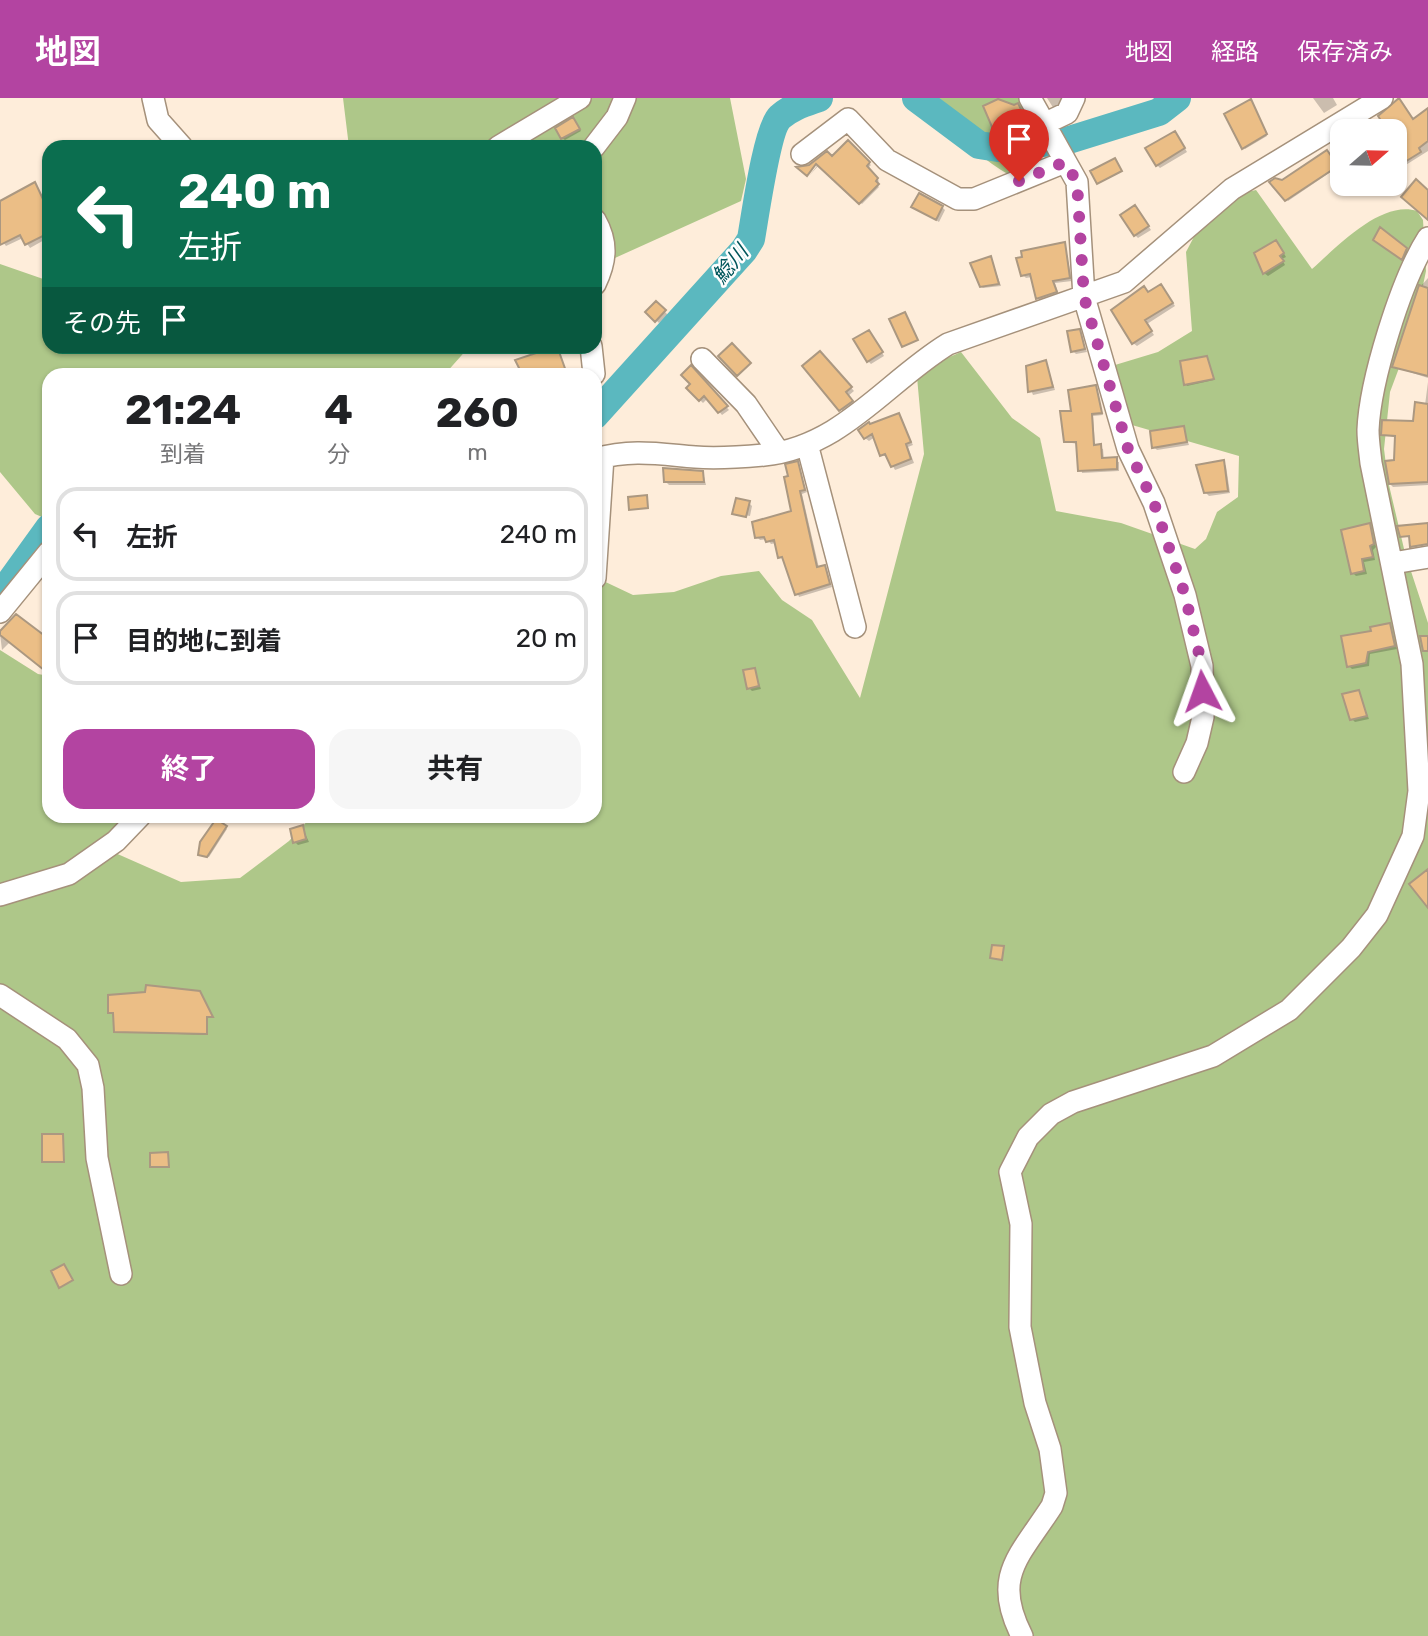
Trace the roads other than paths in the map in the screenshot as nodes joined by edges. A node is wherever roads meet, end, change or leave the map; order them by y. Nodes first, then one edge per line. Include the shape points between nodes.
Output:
1 (153, 98) edge
2 (580, 98) edge
3 (625, 98) edge
4 (1030, 98) edge
5 (1074, 98) edge
6 (1382, 98) edge
7 (1047, 125) junction
8 (176, 140) edge
9 (510, 140) edge
10 (598, 140) edge
11 (802, 154) dead end
12 (1062, 157) junction
13 (602, 239) edge
14 (1427, 241) edge
15 (602, 270) edge
16 (1084, 297) junction
17 (702, 359) dead end
18 (807, 444) junction
19 (778, 451) junction
20 (602, 457) edge
21 (1428, 557) edge
22 (42, 561) edge
23 (1393, 563) junction
24 (0, 612) edge
25 (855, 627) dead end
26 (1185, 772) dead end
27 (133, 823) edge
28 (0, 895) edge
29 (0, 995) edge
30 (121, 1274) dead end
31 (1022, 1636) edge

1 - 8 street via 158,120
2 - 9 street
3 - 10 street
4 - 7 street
5 - 7 street via 1067,113
6 - 16 street via 1231,189 1124,282
7 - 12 street
11 - 12 street via 848,119 887,160 958,199 974,199
12 - 16 street via 1077,182
13 - 15 street
14 - 23 street via 1417,254 1371,400 1371,463
16 - 18 street via 948,344 923,359 867,410
16 - 26 street via 1128,449 1154,503 1185,595 1202,666 1203,717
17 - 19 street via 746,404
18 - 19 street
18 - 25 street
19 - 20 street via 698,457 624,451
21 - 23 street
22 - 24 street
23 - 31 street via 1412,664 1419,791 1413,836 1377,915 1289,1010 1213,1056 1073,1102 1051,1114 1028,1137 1010,1172 1021,1224 1022,1349 1050,1449 1056,1493 1011,1571 1009,1612
27 - 28 street via 69,874
29 - 30 street via 67,1039 88,1065 97,1158

